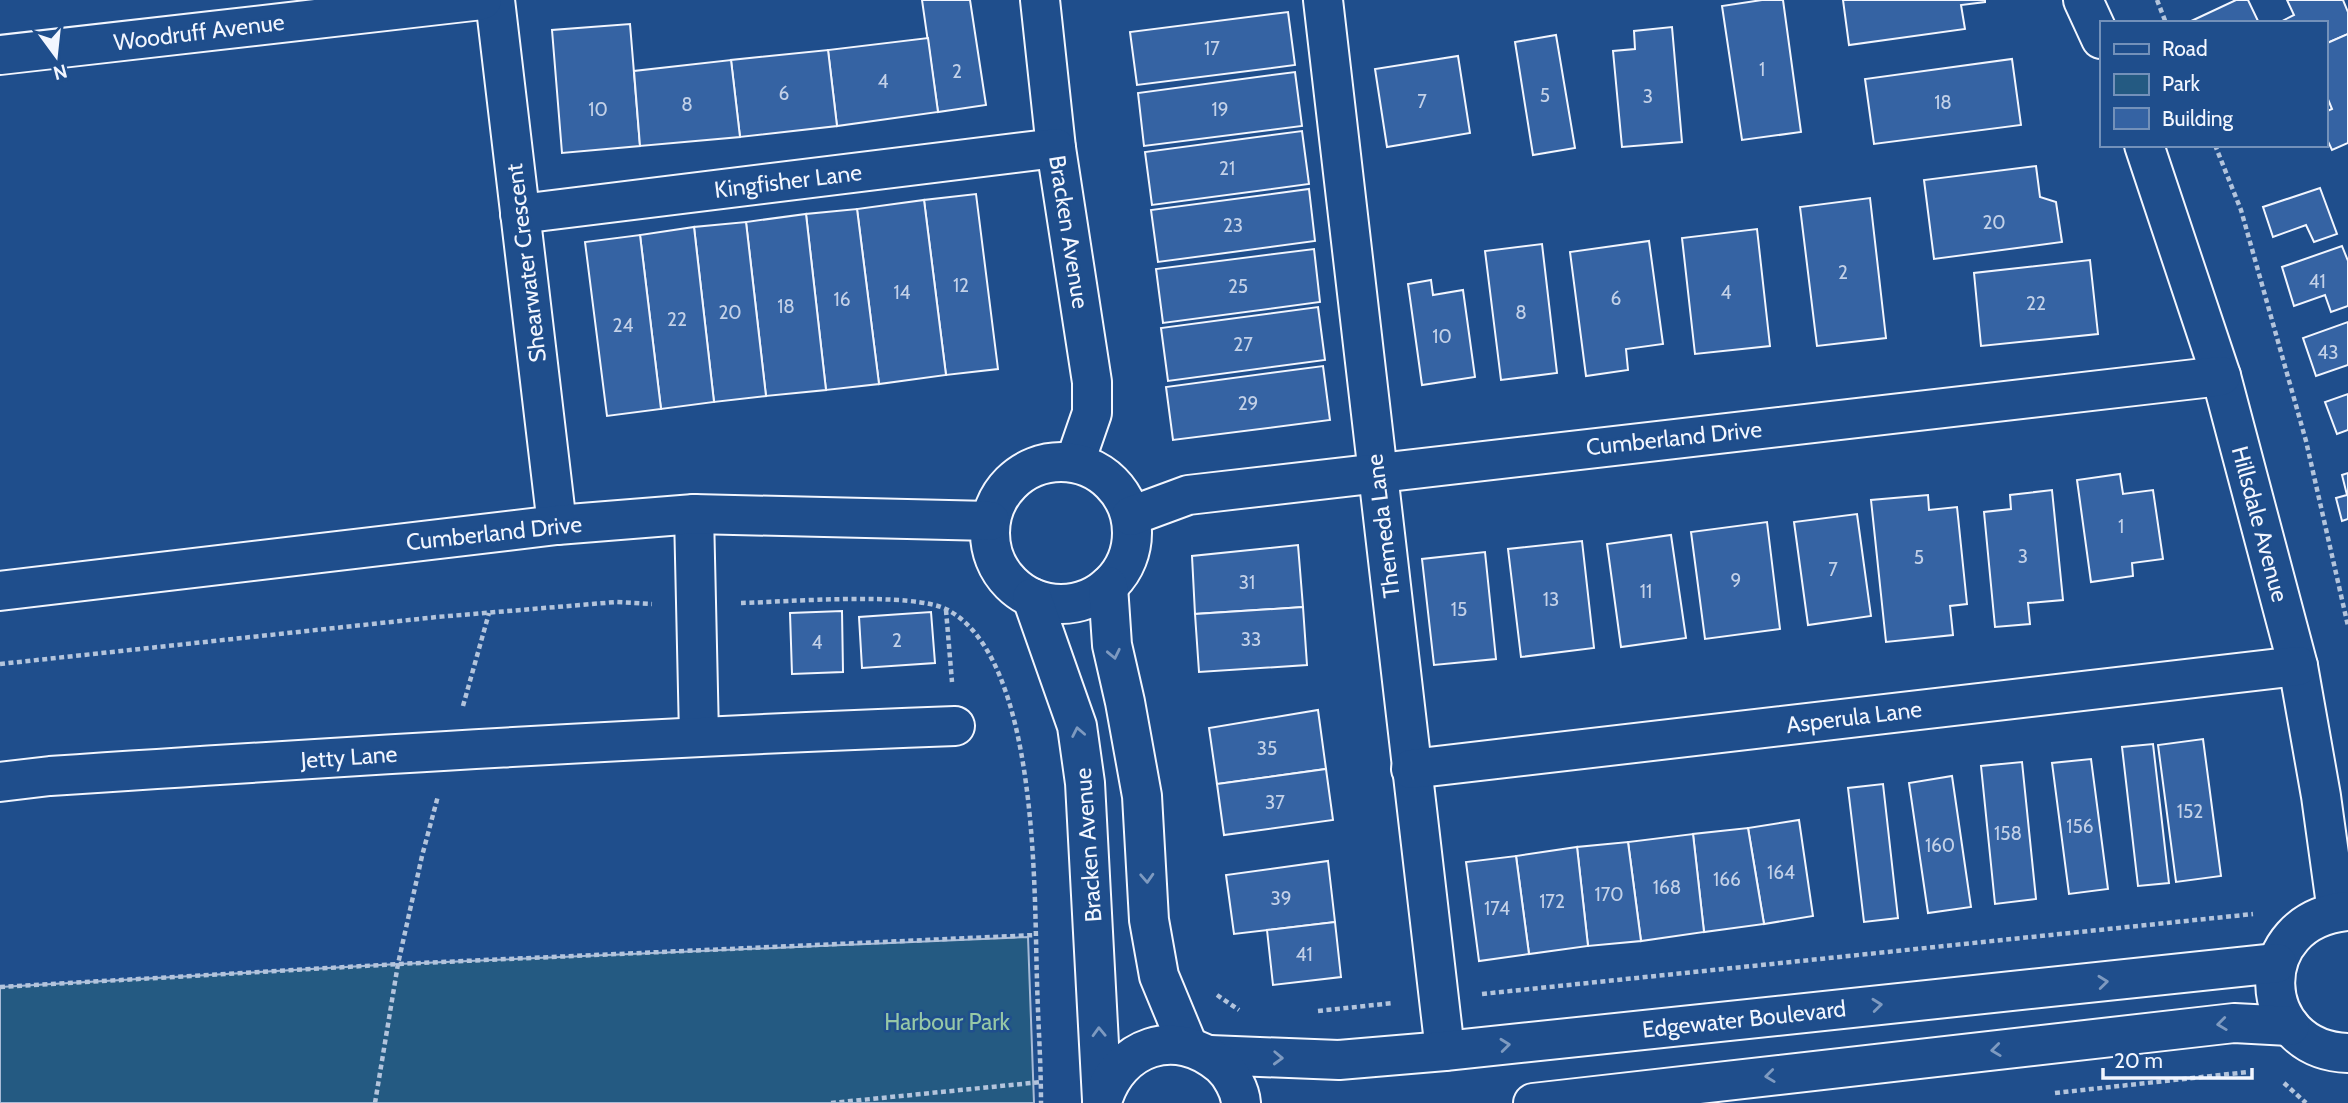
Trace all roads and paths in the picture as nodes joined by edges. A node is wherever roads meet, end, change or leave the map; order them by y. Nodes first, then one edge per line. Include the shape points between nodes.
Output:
1 (482, 0) edge
2 (495, 0) edge
3 (1040, 0) edge
4 (1323, 0) edge
5 (2083, 0) edge
6 (2157, 0) edge
7 (2165, 21) edge
8 (2100, 37) edge
9 (0, 55) edge
10 (2145, 147) edge
11 (2216, 147) edge
12 (1056, 148) junction
13 (520, 214) junction
14 (2221, 376) junction
15 (1075, 462) junction
16 (1377, 472) junction
17 (694, 514) junction
18 (1131, 516) junction
19 (990, 521) junction
20 (557, 525) junction
21 (1108, 586) junction
22 (0, 591) edge
23 (1032, 598) junction
24 (946, 610) dead end
25 (2348, 626) edge
26 (2298, 666) junction
27 (955, 726) joint
28 (699, 735) junction
29 (1411, 769) junction
30 (0, 782) edge
31 (2342, 911) edge
32 (2256, 913) dead end
33 (1035, 935) dead end
34 (2277, 963) junction
35 (397, 971) dead end
36 (1098, 985) junction
37 (0, 987) edge
38 (1037, 993) dead end
39 (1216, 994) dead end
40 (1439, 999) junction
41 (1316, 1011) dead end
42 (1248, 1018) dead end
43 (2290, 1026) junction
44 (1199, 1051) junction
45 (1445, 1051) junction
46 (2348, 1053) edge
47 (2255, 1071) dead end
48 (2278, 1078) dead end
49 (1041, 1082) dead end
50 (2053, 1093) dead end
51 (1102, 1102) edge
52 (374, 1103) edge
53 (831, 1103) edge
54 (1241, 1103) edge
55 (1533, 1103) edge
56 (2306, 1103) edge

1 - 9 street, Woodruff Avenue
2 - 13 street, Shearwater Crescent
3 - 12 street, Bracken Avenue
4 - 16 street, Themeda Lane
5 - 8 street
6 - 7 path
10 - 14 street, Hillsdale Avenue
11 - 25 path via 2241,210 2306,441
12 - 13 street, Kingfisher Lane
12 - 15 street, Bracken Avenue via 1092,382 1092,413
13 - 20 street, Shearwater Crescent
14 - 16 street, Cumberland Drive
14 - 26 street, Hillsdale Avenue
15 - 18 street via 1099,471 1117,488
15 - 19 street via 1041,464 1019,475 998,498
16 - 18 street, Cumberland Drive via 1188,495
16 - 29 street, Themeda Lane
17 - 19 street, Cumberland Drive
17 - 20 street, Cumberland Drive
17 - 28 street
18 - 21 street via 1132,540 1125,564
19 - 23 street via 997,564 1012,584
20 - 22 street, Cumberland Drive
21 - 23 street via 1086,599 1062,604
21 -> 44 street via 1112,645 1142,796 1149,920 1159,976
36 -> 23 street, Bracken Avenue via 1086,783 1077,726
24 - 27 path
26 - 29 street, Asperula Lane
26 - 31 street, Hillsdale Avenue
27 - 28 street, Jetty Lane
28 - 30 street, Jetty Lane
29 - 40 street, Themeda Lane
31 - 34 street via 2306,922 2288,940
32 - 40 path
33 - 37 path
34 - 43 street via 2278,1004
45 -> 34 street, Edgewater Boulevard
35 - 52 path
36 - 38 path
51 -> 36 street, Bracken Avenue
39 - 42 path
40 - 41 path
40 - 45 street, Themeda Lane
43 - 46 street via 2309,1043 2332,1053
43 -> 55 street via 2234,1023
44 -> 45 street, Edgewater Boulevard via 1339,1060
44 - 51 street, Edgewater Boulevard via 1163,1044 1128,1059 1111,1077
44 - 54 street via 1228,1072
47 - 50 path
48 - 56 path
49 - 53 path

